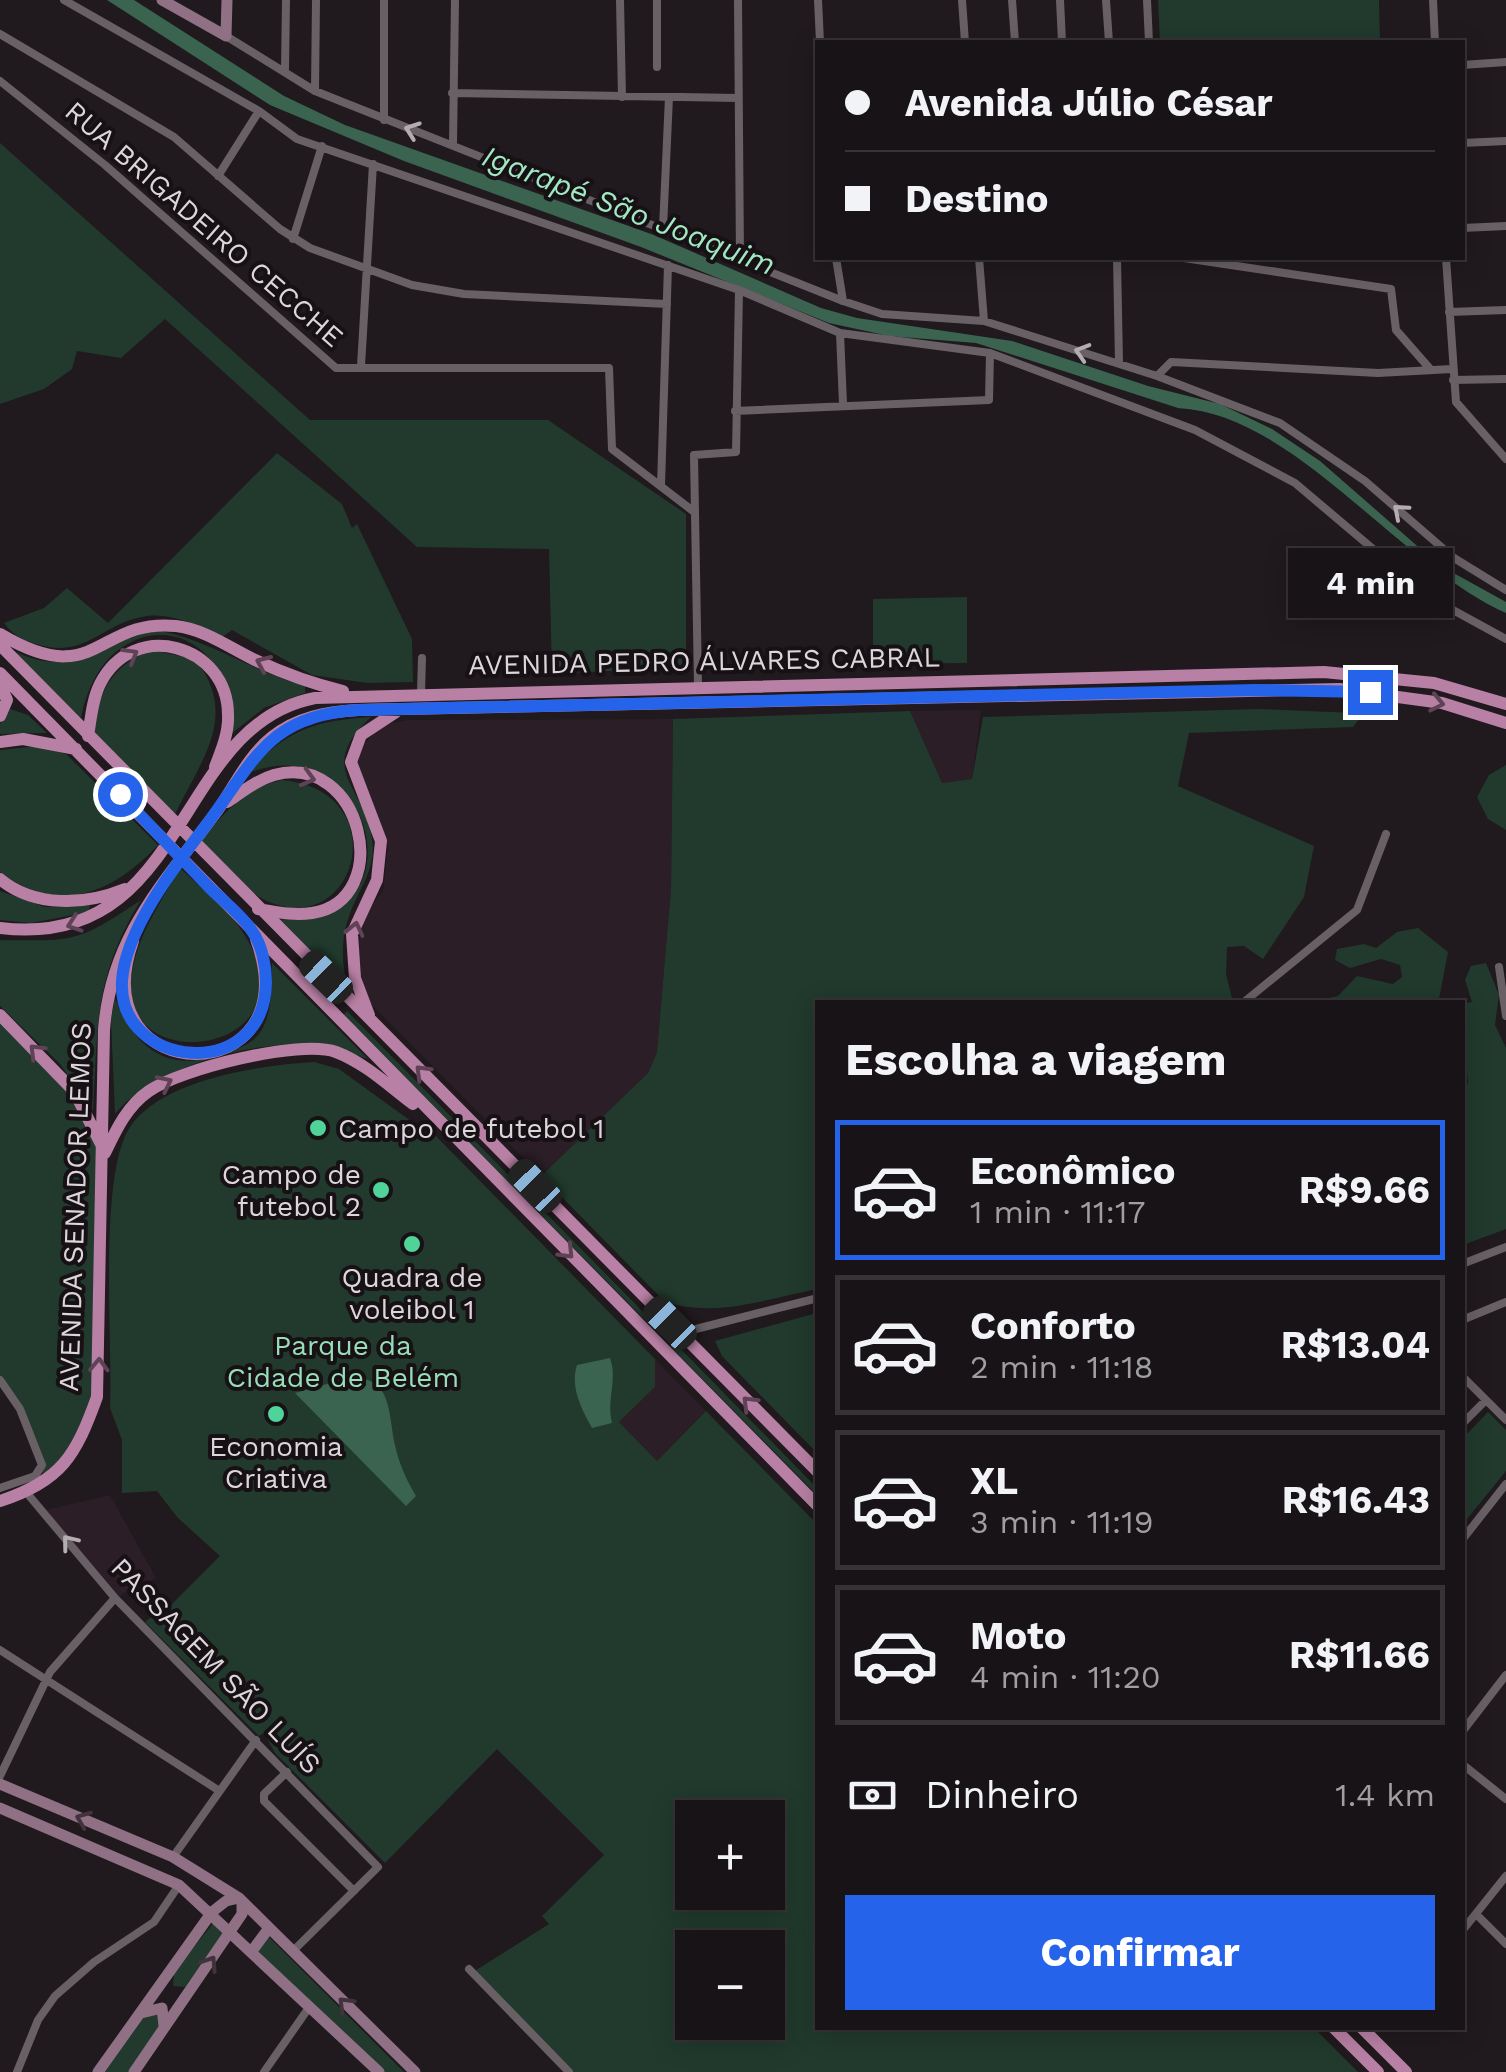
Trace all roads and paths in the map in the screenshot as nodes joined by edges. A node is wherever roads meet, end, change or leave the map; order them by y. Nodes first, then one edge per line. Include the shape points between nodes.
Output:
1 (64, 0) edge
2 (162, 0) edge
3 (227, 0) edge
4 (286, 0) edge
5 (316, 0) edge
6 (384, 0) edge
7 (455, 0) edge
8 (620, 0) edge
9 (658, 0) edge
10 (738, 0) edge
11 (818, 0) edge
12 (962, 0) edge
13 (1012, 0) edge
14 (1060, 0) edge
15 (1106, 0) edge
16 (1147, 0) edge
17 (1433, 0) edge
18 (0, 34) edge
19 (226, 36) junction
20 (820, 40) edge
21 (965, 40) edge
22 (1015, 40) edge
23 (1062, 40) edge
24 (1109, 40) edge
25 (1150, 40) edge
26 (1435, 40) edge
27 (1506, 62) edge
28 (1465, 64) edge
29 (657, 67) dead end
30 (285, 69) junction
31 (0, 80) edge
32 (315, 91) junction
33 (452, 93) junction
34 (622, 97) junction
35 (669, 98) junction
36 (738, 98) junction
37 (260, 111) junction
38 (384, 120) junction
39 (1506, 142) edge
40 (1465, 143) edge
41 (452, 144) junction
42 (322, 146) junction
43 (373, 164) junction
44 (218, 176) junction
45 (1506, 226) edge
46 (662, 228) junction
47 (1465, 228) edge
48 (293, 239) junction
49 (740, 260) junction
50 (836, 260) edge
51 (979, 260) edge
52 (1117, 260) edge
53 (1197, 260) edge
54 (1446, 260) edge
55 (364, 264) junction
56 (668, 265) junction
57 (740, 290) junction
58 (842, 301) junction
59 (668, 304) junction
60 (1506, 310) edge
61 (1449, 312) junction
62 (984, 321) junction
63 (840, 334) junction
64 (990, 354) junction
65 (1119, 363) junction
66 (361, 366) junction
67 (1452, 369) junction
68 (1432, 370) junction
69 (1157, 376) junction
70 (1506, 379) edge
71 (1453, 380) junction
72 (843, 404) junction
73 (735, 411) junction
74 (1506, 444) edge
75 (1492, 445) junction
76 (1506, 459) edge
77 (661, 485) junction
78 (693, 511) junction
79 (1506, 590) edge
80 (0, 634) edge
81 (1506, 639) edge
82 (0, 645) edge
83 (422, 658) dead end
84 (0, 673) edge
85 (0, 684) edge
86 (698, 686) junction
87 (421, 693) junction
88 (355, 694) junction
89 (1506, 704) edge
90 (402, 710) junction
91 (0, 716) edge
92 (1506, 723) edge
93 (88, 736) junction
94 (0, 742) edge
95 (76, 749) junction
96 (211, 780) junction
97 (220, 806) junction
98 (1386, 834) dead end
99 (0, 879) edge
100 (163, 882) junction
101 (132, 886) junction
102 (258, 910) junction
103 (0, 928) edge
104 (254, 932) junction
105 (1499, 967) dead end
106 (1246, 1000) edge
107 (0, 1015) edge
108 (1506, 1016) edge
109 (372, 1022) junction
110 (454, 1136) junction
111 (103, 1152) junction
112 (1506, 1247) edge
113 (1465, 1263) edge
114 (815, 1299) edge
115 (1506, 1302) edge
116 (1465, 1319) edge
117 (670, 1323) junction
118 (1465, 1379) edge
119 (0, 1380) edge
120 (1486, 1400) junction
121 (1506, 1420) edge
122 (1465, 1421) edge
123 (815, 1469) edge
124 (1506, 1484) edge
125 (0, 1488) edge
126 (26, 1492) junction
127 (0, 1501) edge
128 (815, 1503) edge
129 (1465, 1536) edge
130 (116, 1598) junction
131 (0, 1650) edge
132 (1506, 1676) edge
133 (46, 1681) junction
134 (1465, 1728) edge
135 (256, 1740) junction
136 (1465, 1766) edge
137 (287, 1772) junction
138 (0, 1776) edge
139 (0, 1784) edge
140 (218, 1790) junction
141 (1506, 1798) edge
142 (0, 1808) edge
143 (173, 1857) junction
144 (1506, 1876) edge
145 (179, 1886) junction
146 (354, 1891) junction
147 (240, 1900) junction
148 (212, 1912) junction
149 (1476, 1914) junction
150 (1465, 1927) edge
151 (270, 1928) junction
152 (231, 1931) junction
153 (1506, 1944) edge
154 (252, 1952) junction
155 (293, 1952) junction
156 (469, 1968) dead end
157 (170, 1973) junction
158 (192, 1989) junction
159 (310, 2006) junction
160 (140, 2014) junction
161 (164, 2030) junction
162 (1336, 2030) edge
163 (1364, 2030) edge
164 (17, 2072) edge
165 (98, 2072) edge
166 (134, 2072) edge
167 (264, 2072) edge
168 (379, 2072) edge
169 (415, 2072) edge
170 (569, 2072) edge
171 (1378, 2072) edge
172 (1406, 2072) edge

1 - 37 street
2 - 19 main road
3 - 19 main road
4 - 30 street
5 - 32 street
6 - 38 street
7 - 33 street
8 - 34 street
9 - 29 street
10 - 36 street
11 - 20 street
12 - 21 street
13 - 22 street
14 - 23 street
15 - 24 street
16 - 25 street
17 - 26 street
18 - 44 street via 174,137
19 - 30 street
27 - 28 street
30 - 32 street
31 - 66 street, RUA BRIGADEIRO CECCHE via 318,356 336,368
32 - 38 street
33 - 34 street
33 - 41 street
34 - 35 street
35 - 36 street
35 - 46 street
36 - 49 street
37 - 42 street via 296,138
37 - 44 street
41 -> 38 street
39 - 40 street
41 - 46 street
42 - 43 street
42 - 48 street
43 - 55 street
43 - 56 street
44 - 48 street
45 - 47 street
46 - 49 street
48 - 55 street
49 - 58 street
50 - 58 street
51 - 62 street
52 - 65 street
53 - 68 street via 1391,290 1396,330
54 - 61 street
55 - 59 street via 412,285 464,294
55 - 66 street
56 - 57 street
56 - 59 street
57 - 63 street
57 - 73 street
58 - 62 street via 882,314
59 - 77 street
60 - 61 street
61 - 67 street
65 -> 62 street
63 - 64 street
63 - 72 street
64 - 72 street via 989,397
64 - 81 street via 1195,430 1262,465 1295,484 1431,598
65 - 69 street
66 - 77 street, RUA BRIGADEIRO CECCHE via 609,368 612,448
67 - 68 street
67 - 71 street
68 - 69 street via 1378,374 1171,362
79 -> 69 street via 1454,558 1328,452 1280,424
70 - 71 street
71 - 75 street via 1456,402
72 - 73 street
73 - 78 street via 736,452 694,455
74 - 75 street
75 - 76 street
77 - 78 street
78 - 86 street
88 -> 80 main road via 298,678 177,626 136,630 62,658 31,653
82 - 93 main road
83 - 87 street
84 - 95 main road
85 - 91 main road via 7,700
86 - 87 main road, AVENIDA PEDRO ÁLVARES CABRAL
86 - 89 main road, AVENIDA PEDRO ÁLVARES CABRAL via 1324,672 1434,683
87 - 88 main road, AVENIDA PEDRO ÁLVARES CABRAL
88 - 96 main road, AVENIDA PEDRO ÁLVARES CABRAL via 282,707 240,742
90 -> 92 main road, AVENIDA PEDRO ÁLVARES CABRAL via 1339,689 1442,703
90 - 97 main road, AVENIDA PEDRO ÁLVARES CABRAL via 333,712 288,726 252,758
109 -> 90 main road via 351,956 358,915 380,870 381,841 355,782 352,753 368,728
93 -> 96 main road via 100,684 121,658 153,644 182,648 213,671 226,701 226,735
93 - 102 main road
94 - 95 main road via 22,739
95 - 104 main road
96 - 101 main road, AVENIDA PEDRO ÁLVARES CABRAL
97 - 100 main road, AVENIDA PEDRO ÁLVARES CABRAL
97 -> 102 main road via 272,776 298,774 332,788 356,820 360,864 353,884 336,901 315,913
98 - 106 street via 1357,910
99 - 101 main road via 50,900 94,900
100 - 104 main road via 136,934 122,983 142,1032 166,1049 228,1048 253,1027 266,986
100 - 111 main road, AVENIDA SENADOR LEMOS via 131,928 108,983
101 -> 103 main road, AVENIDA PEDRO ÁLVARES CABRAL via 81,924 56,931
102 - 109 main road
104 - 110 main road
105 - 108 street
111 -> 107 main road via 74,1091
117 -> 109 main road
111 -> 110 main road via 120,1121 162,1083 314,1048 366,1068
110 -> 128 main road
126 -> 111 main road, AVENIDA SENADOR LEMOS via 65,1466 97,1396
112 - 113 street
114 - 117 street via 688,1332 678,1321
115 - 116 street
123 -> 117 main road
118 - 120 street
119 - 125 street via 20,1408 41,1471
120 - 121 street
120 - 122 street
124 - 129 street
126 - 127 main road, AVENIDA SENADOR LEMOS
130 -> 126 street, PASSAGEM SÃO LUÍS
130 - 133 street
130 - 135 street, PASSAGEM SÃO LUÍS
131 - 133 street
132 - 134 street
133 - 138 street
133 - 140 street
135 - 137 street, PASSAGEM SÃO LUÍS
135 - 140 street
136 - 141 street
137 - 146 street, PASSAGEM SÃO LUÍS via 378,1867
137 - 146 street via 264,1801
143 -> 139 main road
140 - 143 street
142 - 145 main road
143 - 147 main road
144 - 149 street
145 - 148 main road
145 - 164 street via 154,1922 55,1996
146 - 155 street
147 - 148 main road
147 - 151 main road
147 - 152 main road via 242,1914
148 - 152 main road
148 - 157 main road
149 - 150 street
149 - 153 street
151 - 154 main road
151 - 155 main road
152 - 154 main road
158 -> 152 main road
154 - 159 main road
169 -> 155 main road
156 - 170 street
157 - 158 main road via 172,1992
157 - 160 main road
158 - 161 main road
159 - 167 street
159 - 168 main road
160 - 161 main road via 162,2008
160 - 165 main road
161 - 166 main road
162 - 171 main road
163 - 172 main road

